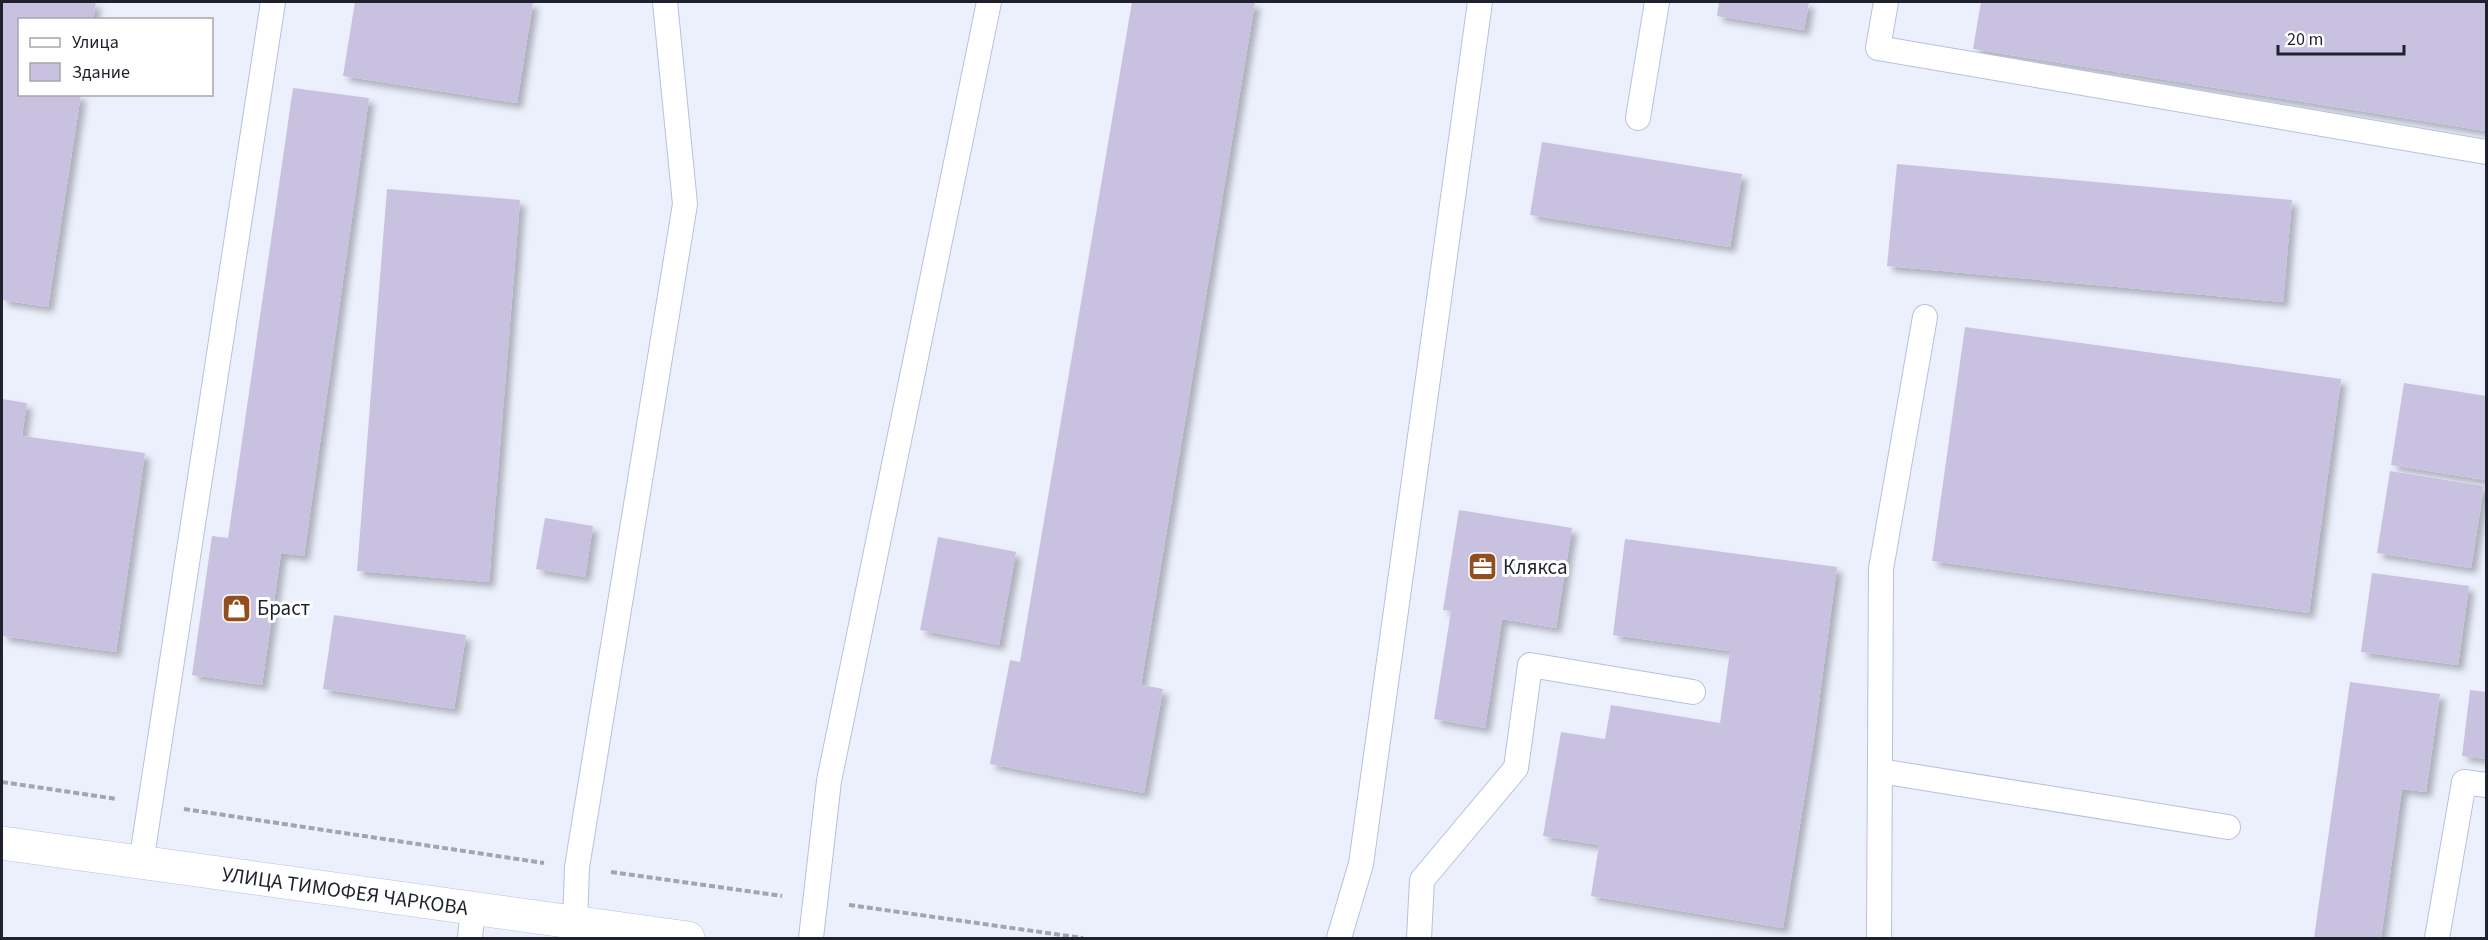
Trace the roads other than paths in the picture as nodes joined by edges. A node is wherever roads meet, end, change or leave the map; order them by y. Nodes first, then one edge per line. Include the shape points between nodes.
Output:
1 (273, 2) edge
2 (665, 2) edge
3 (989, 2) edge
4 (1480, 2) edge
5 (1657, 2) edge
6 (1886, 2) edge
7 (1638, 118) dead end
8 (2487, 152) edge
9 (1925, 317) dead end
10 (1693, 692) dead end
11 (1880, 771) junction
12 (2487, 785) edge
13 (2228, 827) dead end
14 (2, 843) edge
15 (141, 863) junction
16 (575, 923) junction
17 (472, 924) edge
18 (688, 939) edge
19 (812, 939) edge
20 (1339, 939) edge
21 (1419, 939) edge
22 (1879, 939) edge
23 (2437, 939) edge

1 - 15 lane
2 - 16 lane via 684,204 577,867
3 - 19 lane via 829,781
4 - 20 lane via 1361,864
5 - 7 lane
6 - 8 lane via 1878,48
9 - 11 lane via 1881,569
10 - 21 lane via 1530,665 1516,768 1422,880
11 - 13 lane
11 - 22 lane
12 - 23 lane via 2464,782
14 - 15 main road, УЛИЦА ТИМОФЕЯ ЧАРКОВА
15 - 17 main road, УЛИЦА ТИМОФЕЯ ЧАРКОВА
16 - 17 main road, УЛИЦА ТИМОФЕЯ ЧАРКОВА
16 - 18 main road, УЛИЦА ТИМОФЕЯ ЧАРКОВА

